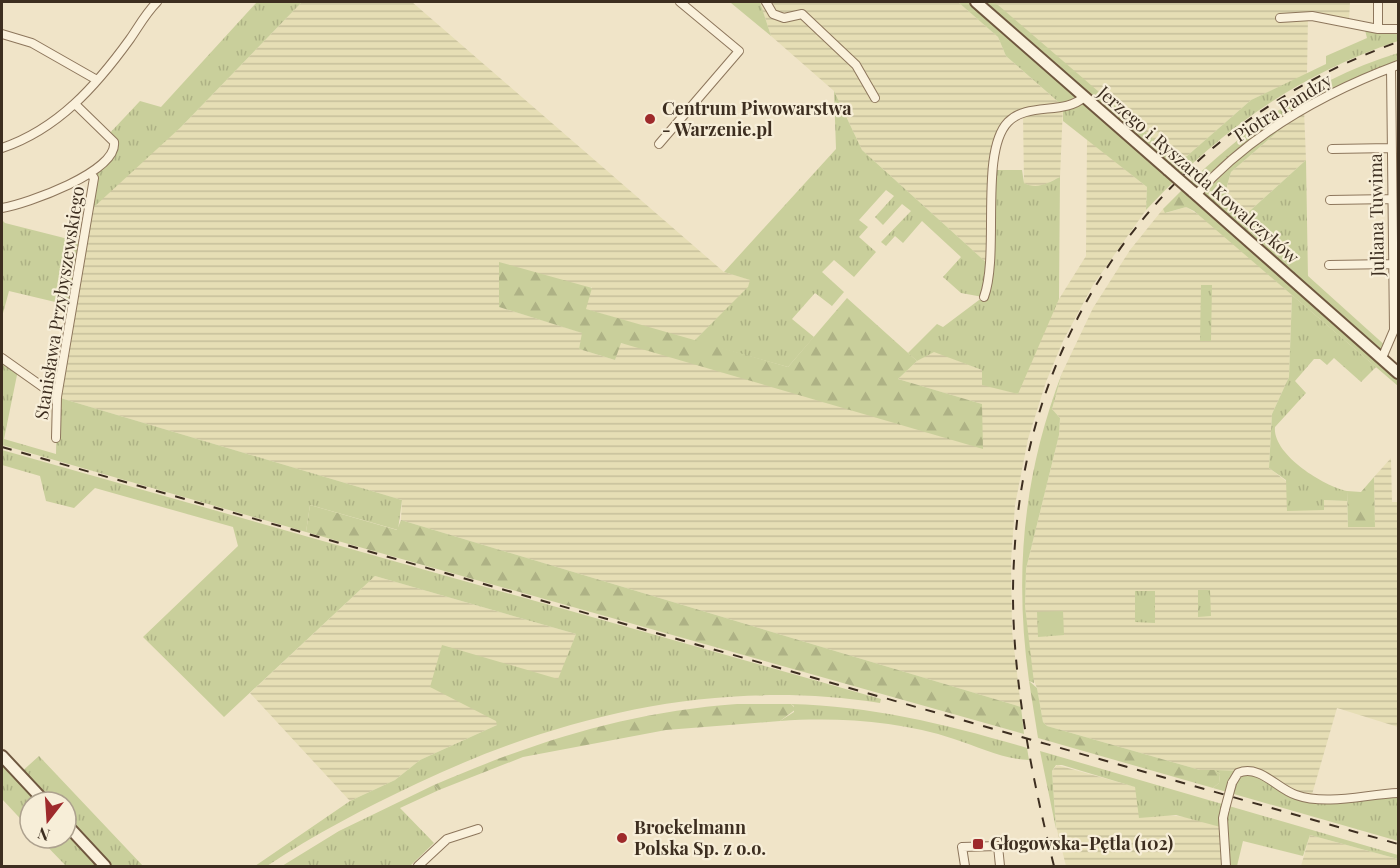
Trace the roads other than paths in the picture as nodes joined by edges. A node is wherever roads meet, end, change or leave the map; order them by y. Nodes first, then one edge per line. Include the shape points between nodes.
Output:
1 (157, 2) edge
2 (680, 2) edge
3 (766, 2) edge
4 (976, 2) edge
5 (1378, 2) edge
6 (1280, 18) dead end
7 (1378, 29) junction
8 (1398, 29) edge
9 (2, 34) edge
10 (1395, 67) edge
11 (97, 80) junction
12 (1084, 97) junction
13 (875, 98) dead end
14 (75, 104) junction
15 (659, 144) dead end
16 (2, 148) edge
17 (1391, 148) junction
18 (1332, 149) dead end
19 (90, 173) junction
20 (1194, 193) junction
21 (1391, 199) junction
22 (1330, 200) dead end
23 (2, 208) edge
24 (1392, 264) junction
25 (1329, 265) dead end
26 (984, 297) dead end
27 (1396, 330) edge
28 (2, 358) edge
29 (1382, 358) junction
30 (1398, 373) edge
31 (57, 397) junction
32 (56, 438) dead end
33 (2, 756) edge
34 (34, 790) edge
35 (1398, 793) edge
36 (478, 829) dead end
37 (78, 837) edge
38 (105, 867) edge
39 (418, 867) edge
40 (965, 867) edge
41 (1000, 867) edge
42 (1227, 867) edge

1 - 11 street
2 - 15 street via 739,51
3 - 13 street via 774,14 784,18 801,14 856,65
4 - 12 main road, Jerzego i Ryszarda Kowalczyków
5 - 7 street
6 - 7 street via 1312,16
7 - 8 street
9 - 11 street via 32,43
10 - 17 street, Juliana Tuwima
10 - 20 street, Piotra Pandzy via 1340,90 1283,122 1225,164
11 - 14 street
12 - 20 main road, Jerzego i Ryszarda Kowalczyków, bridge
12 - 26 street via 1077,103 1023,113 1009,120 1000,131 994,150 990,266
14 - 16 street via 48,127
14 - 19 street via 114,142 111,157
17 - 18 street
17 - 21 street, Juliana Tuwima
19 - 23 street via 31,201
19 - 31 street, Stanisława Przybyszewskiego via 94,178
20 - 29 main road, Jerzego i Ryszarda Kowalczyków
21 - 22 street
21 - 24 street, Juliana Tuwima
24 - 25 street
24 - 27 street, Juliana Tuwima
27 - 29 street, Juliana Tuwima
28 - 31 street
29 - 30 main road, Jerzego i Ryszarda Kowalczyków
31 - 32 street, Stanisława Przybyszewskiego
33 - 34 main road
35 - 42 street, bridge via 1305,798 1263,776 1248,771 1238,773 1223,818
36 - 39 street via 447,839
37 - 38 main road
40 - 41 street via 962,847 998,846

